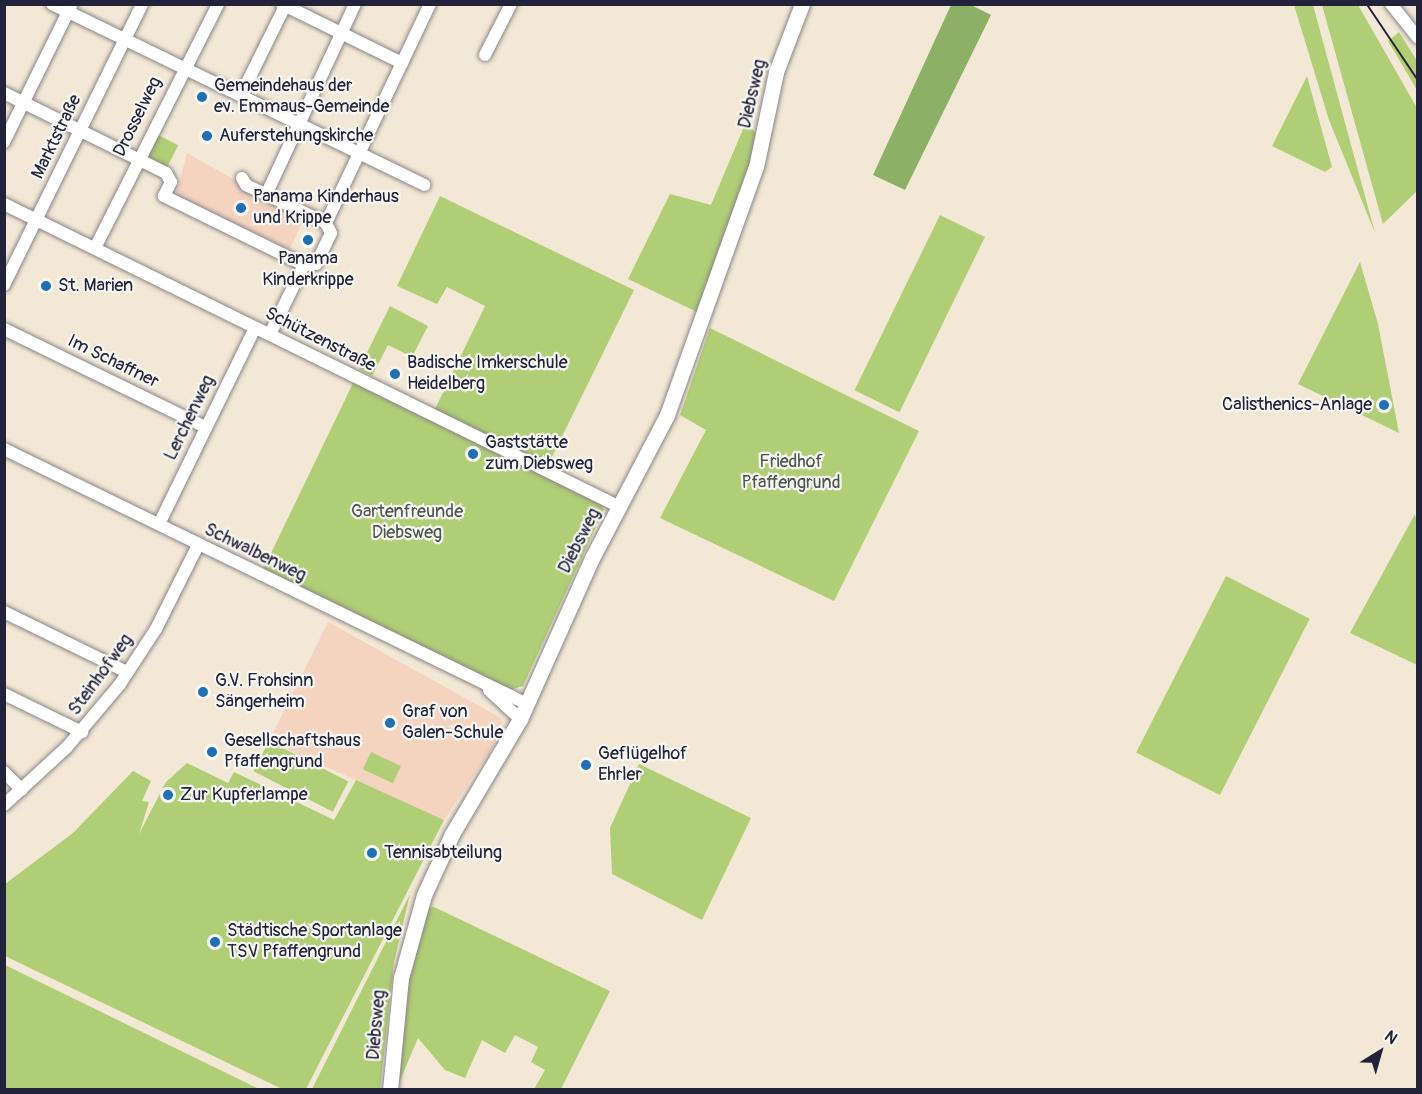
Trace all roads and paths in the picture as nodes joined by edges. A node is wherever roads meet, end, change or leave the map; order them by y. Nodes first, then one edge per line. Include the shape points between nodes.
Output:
1 (52, 4) edge
2 (142, 4) edge
3 (218, 4) edge
4 (355, 4) edge
5 (430, 4) edge
6 (511, 4) edge
7 (802, 4) edge
8 (1391, 4) edge
9 (285, 5) edge
10 (69, 8) edge
11 (341, 33) junction
12 (1418, 38) edge
13 (125, 40) junction
14 (485, 55) dead end
15 (402, 63) junction
16 (186, 69) junction
17 (4, 93) edge
18 (241, 96) junction
19 (24, 103) junction
20 (298, 123) junction
21 (80, 130) junction
22 (4, 142) edge
23 (359, 153) junction
24 (138, 158) junction
25 (242, 178) dead end
26 (424, 185) dead end
27 (266, 195) junction
28 (4, 204) edge
29 (36, 219) junction
30 (326, 223) junction
31 (95, 248) junction
32 (304, 265) junction
33 (4, 285) edge
34 (255, 328) junction
35 (4, 329) edge
36 (270, 334) junction
37 (205, 427) junction
38 (4, 449) edge
39 (620, 507) junction
40 (159, 524) junction
41 (198, 545) junction
42 (4, 612) edge
43 (127, 672) junction
44 (488, 690) junction
45 (4, 694) edge
46 (522, 702) junction
47 (520, 719) junction
48 (82, 732) junction
49 (4, 772) edge
50 (22, 790) junction
51 (4, 805) edge
52 (390, 1089) edge

1 - 10 street
2 - 13 street, Marktstraße
3 - 16 street, Drosselweg
4 - 11 street
5 - 15 street
6 - 14 street
7 - 39 main road, Diebsweg via 776,72 756,167 702,320 667,415
8 - 12 street
9 - 11 street
9 - 18 street
10 - 13 street
10 - 19 street
11 - 15 street
11 - 20 street
13 - 16 street
13 - 21 street, Marktstraße
15 - 23 street
16 - 18 street
16 - 24 street, Drosselweg
17 - 19 street
18 - 20 street
19 - 21 street
19 - 22 street
20 - 23 street
20 - 27 street
21 - 24 street
21 - 29 street, Marktstraße
23 - 26 street
23 - 30 street
24 - 31 street, Drosselweg
24 - 32 street via 169,175 164,196
25 - 27 street
27 - 30 street
28 - 29 street, Schützenstraße
29 - 31 street, Schützenstraße
29 - 33 street, Marktstraße
30 - 32 street via 331,233 316,264
31 - 34 street, Schützenstraße
32 - 36 street
34 - 36 street, Schützenstraße
34 - 37 street, Lerchenweg
35 - 37 street, Im Schaffner
36 - 39 street, Schützenstraße
37 - 40 street, Lerchenweg
38 - 40 street, Schwalbenweg
39 - 46 main road, Diebsweg
40 - 41 street, Schwalbenweg
41 - 43 street, Steinhofweg via 156,629
41 - 44 street, Schwalbenweg
42 - 43 street
43 - 48 street, Steinhofweg
44 - 46 street, Schwalbenweg
44 - 47 street, Schwalbenweg
45 - 48 street
46 - 47 main road, Diebsweg
47 - 52 main road, Diebsweg via 452,834 424,895 401,978
48 - 50 street, Steinhofweg
49 - 50 street
50 - 51 street, Steinhofweg

